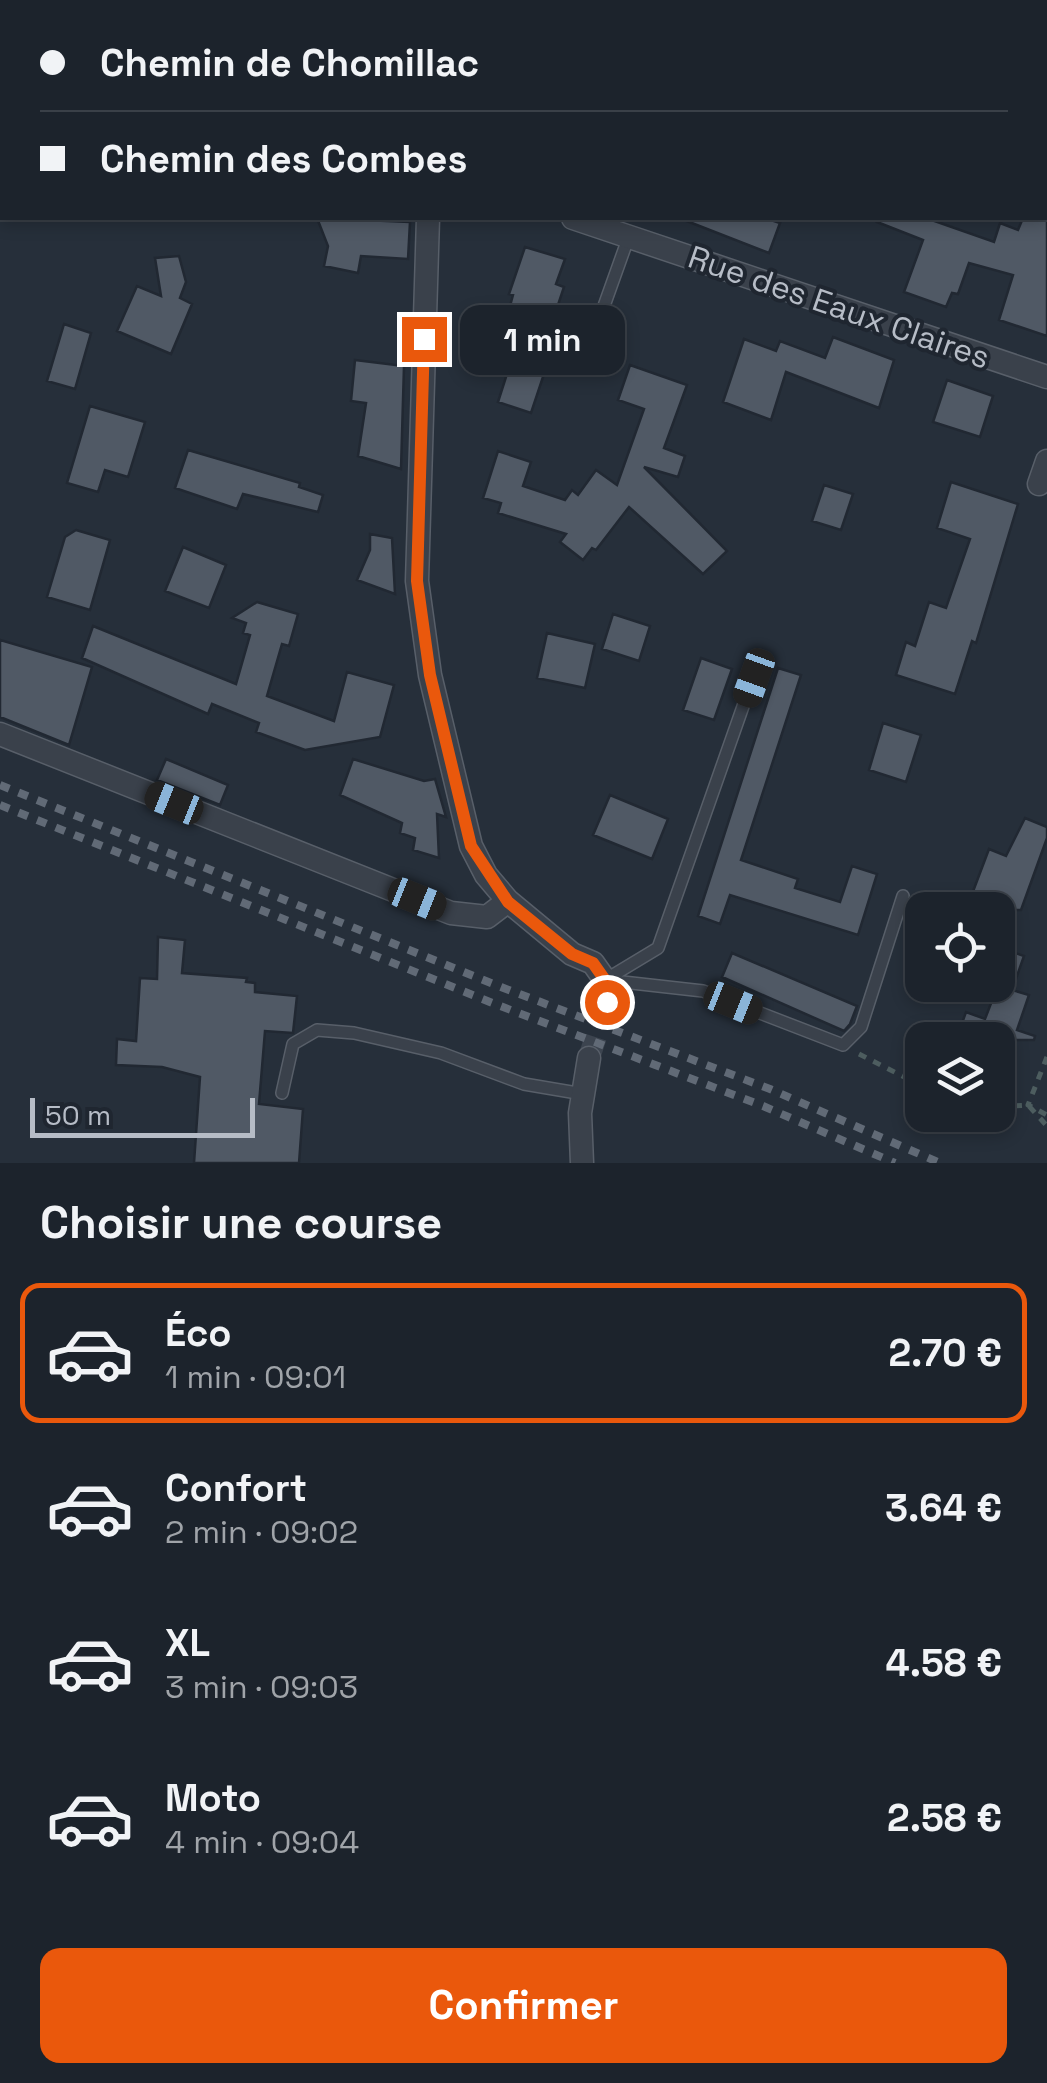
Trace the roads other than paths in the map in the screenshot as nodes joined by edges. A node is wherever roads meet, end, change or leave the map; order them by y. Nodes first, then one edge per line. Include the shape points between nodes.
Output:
1 (428, 220) edge
2 (580, 220) edge
3 (629, 236) junction
4 (589, 348) dead end
5 (1047, 377) edge
6 (1047, 461) edge
7 (1039, 484) dead end
8 (754, 678) dead end
9 (0, 734) edge
10 (903, 896) dead end
11 (508, 902) junction
12 (606, 991) junction
13 (589, 1058) tunnel mouth
14 (282, 1092) dead end
15 (582, 1094) junction
16 (582, 1163) edge

1 - 11 street via 417,581 430,675 471,846
2 - 3 street, Rue des Eaux Claires
3 - 4 lane
3 - 5 street, Rue des Eaux Claires
6 - 7 street
8 - 12 lane via 658,948
9 - 11 street via 452,913 487,916
10 - 12 lane via 861,1027 843,1045 703,991
11 - 12 street via 593,963
13 - 15 street
14 - 15 lane via 293,1044 318,1030 424,1049 524,1084
15 - 16 street

